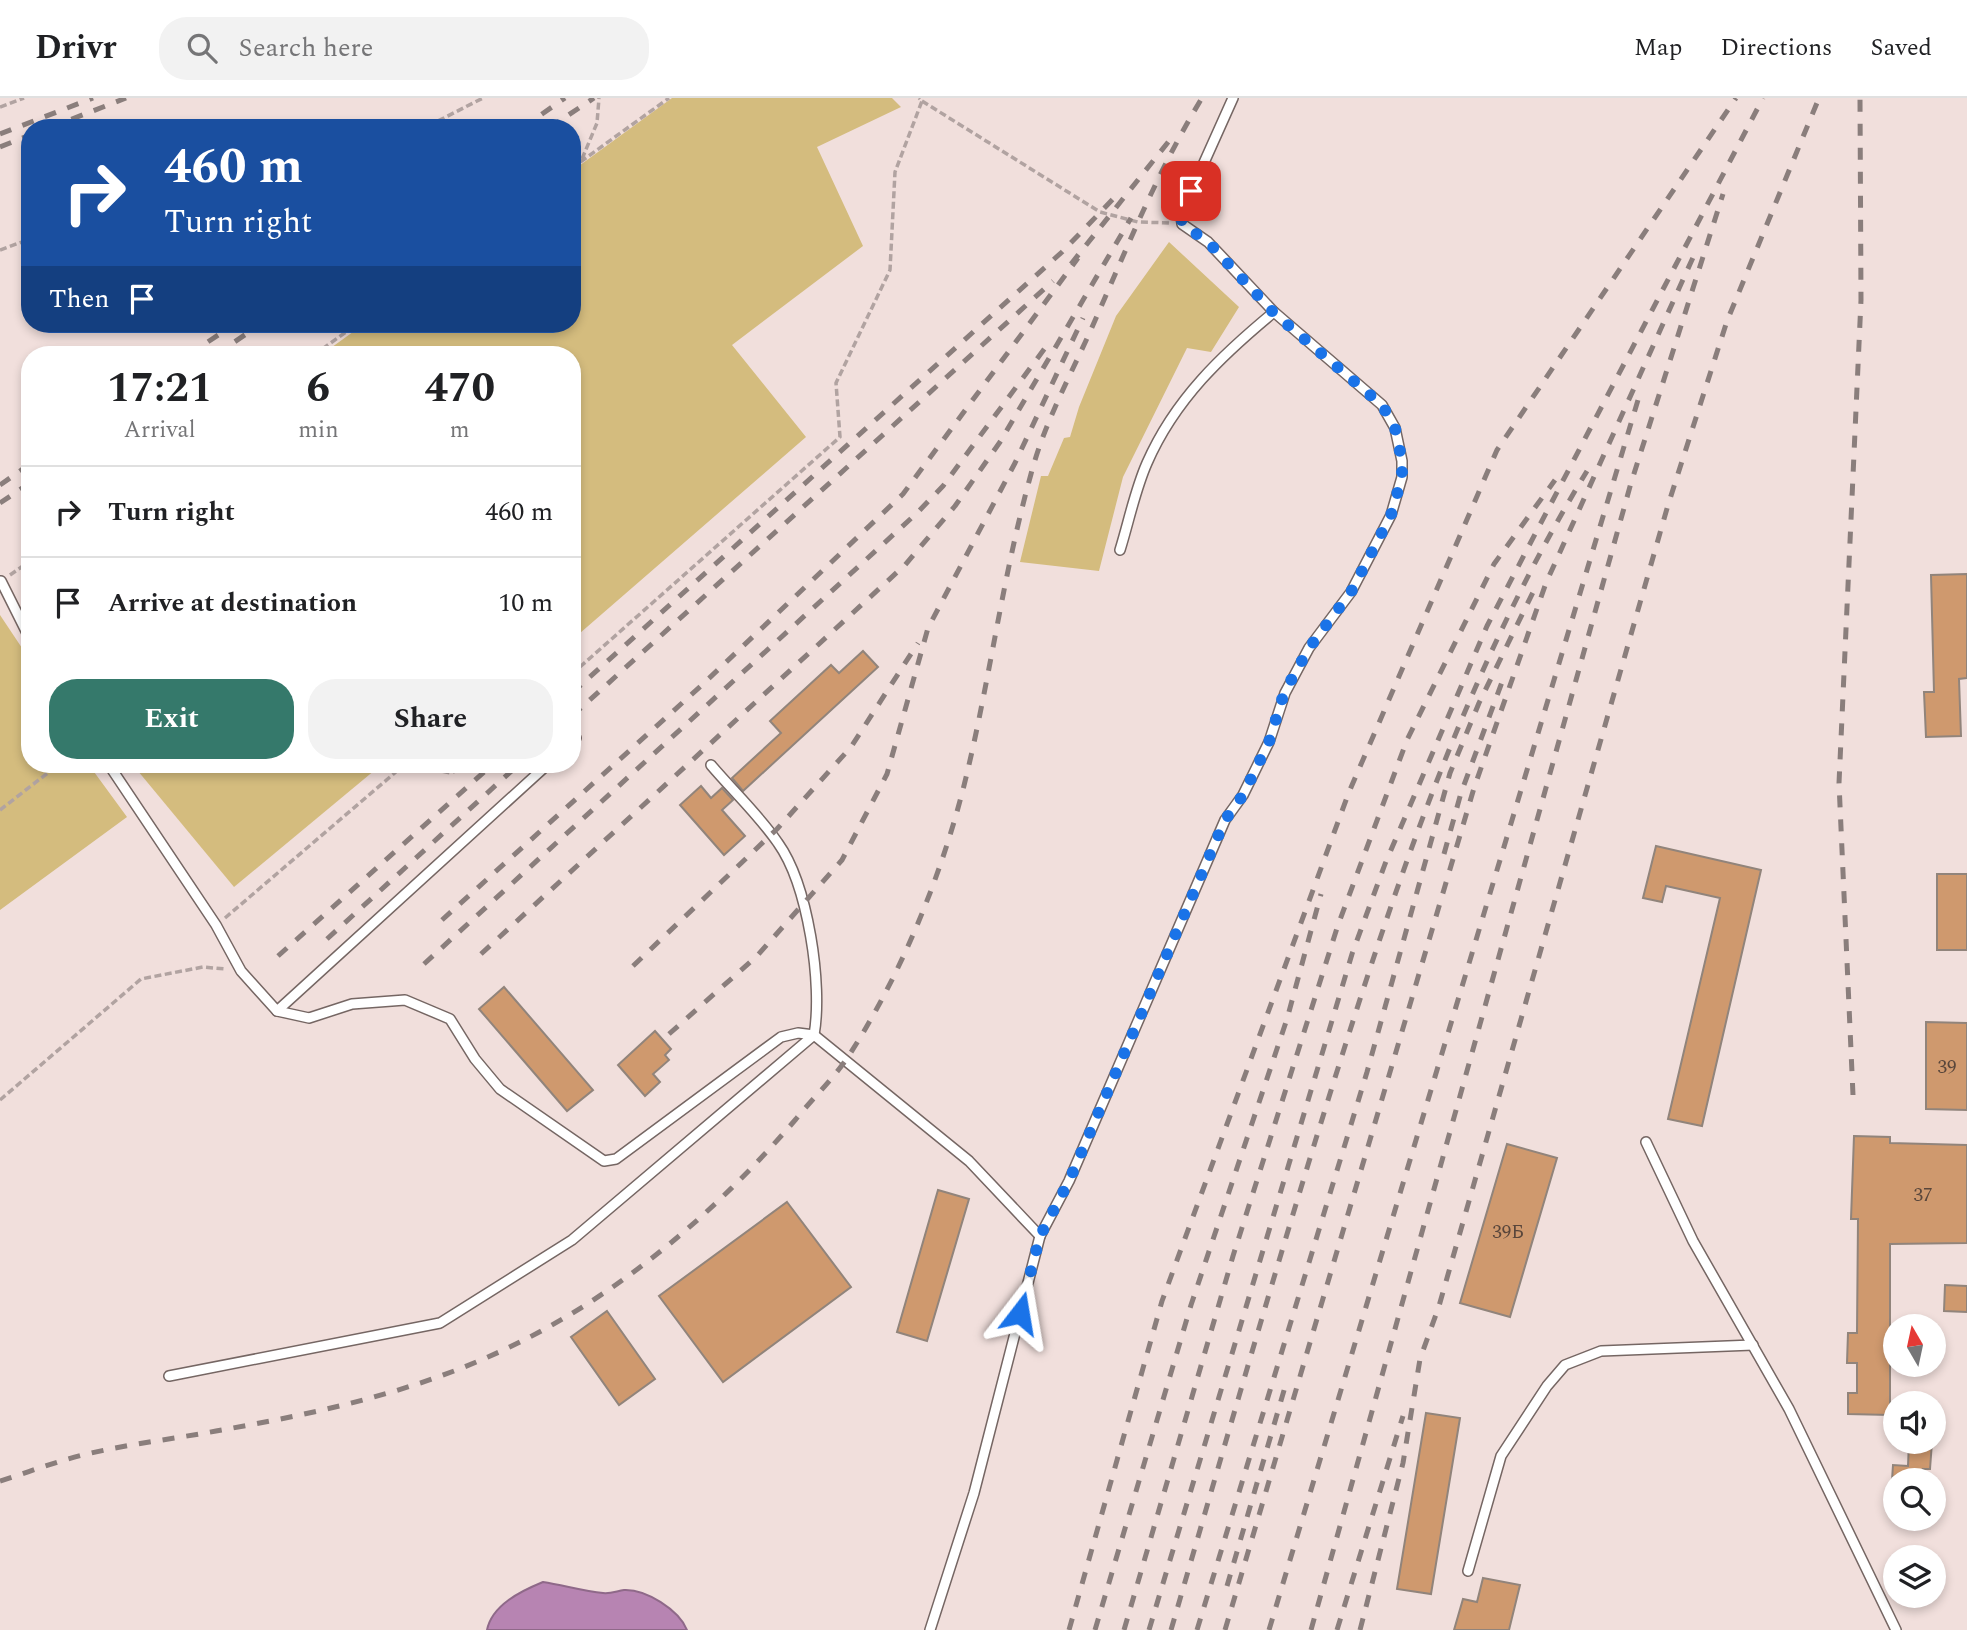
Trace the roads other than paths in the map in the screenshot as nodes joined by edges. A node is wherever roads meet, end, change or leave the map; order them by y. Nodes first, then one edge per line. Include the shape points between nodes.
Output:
1 (1233, 98) edge
2 (1274, 313) junction
3 (1120, 550) dead end
4 (1, 581) edge
5 (21, 621) edge
6 (711, 765) dead end
7 (114, 773) edge
8 (538, 773) edge
9 (277, 1011) junction
10 (814, 1035) junction
11 (1646, 1142) dead end
12 (1040, 1236) junction
13 (1753, 1345) junction
14 (169, 1376) dead end
15 (1468, 1571) dead end
16 (930, 1630) edge
17 (1896, 1630) edge

1 - 2 lane via 1181,214 1182,224 1208,242
2 - 3 lane via 1224,354 1188,393 1147,463
2 - 12 lane via 1388,414 1400,450 1402,477 1391,515 1351,592 1309,648 1284,693 1269,742 1225,820 1069,1181
4 - 5 lane
6 - 10 lane via 779,844 796,879 817,976
7 - 9 lane via 216,925 241,971
8 - 9 lane
9 - 10 lane via 309,1017 352,1004 405,1000 450,1019 500,1089 604,1161 616,1159 781,1037
10 - 12 lane via 969,1161
10 - 14 lane via 572,1240 440,1323
11 - 13 lane via 1693,1241
12 - 16 lane via 974,1493
13 - 15 lane via 1609,1350 1565,1365 1501,1456
13 - 17 lane

